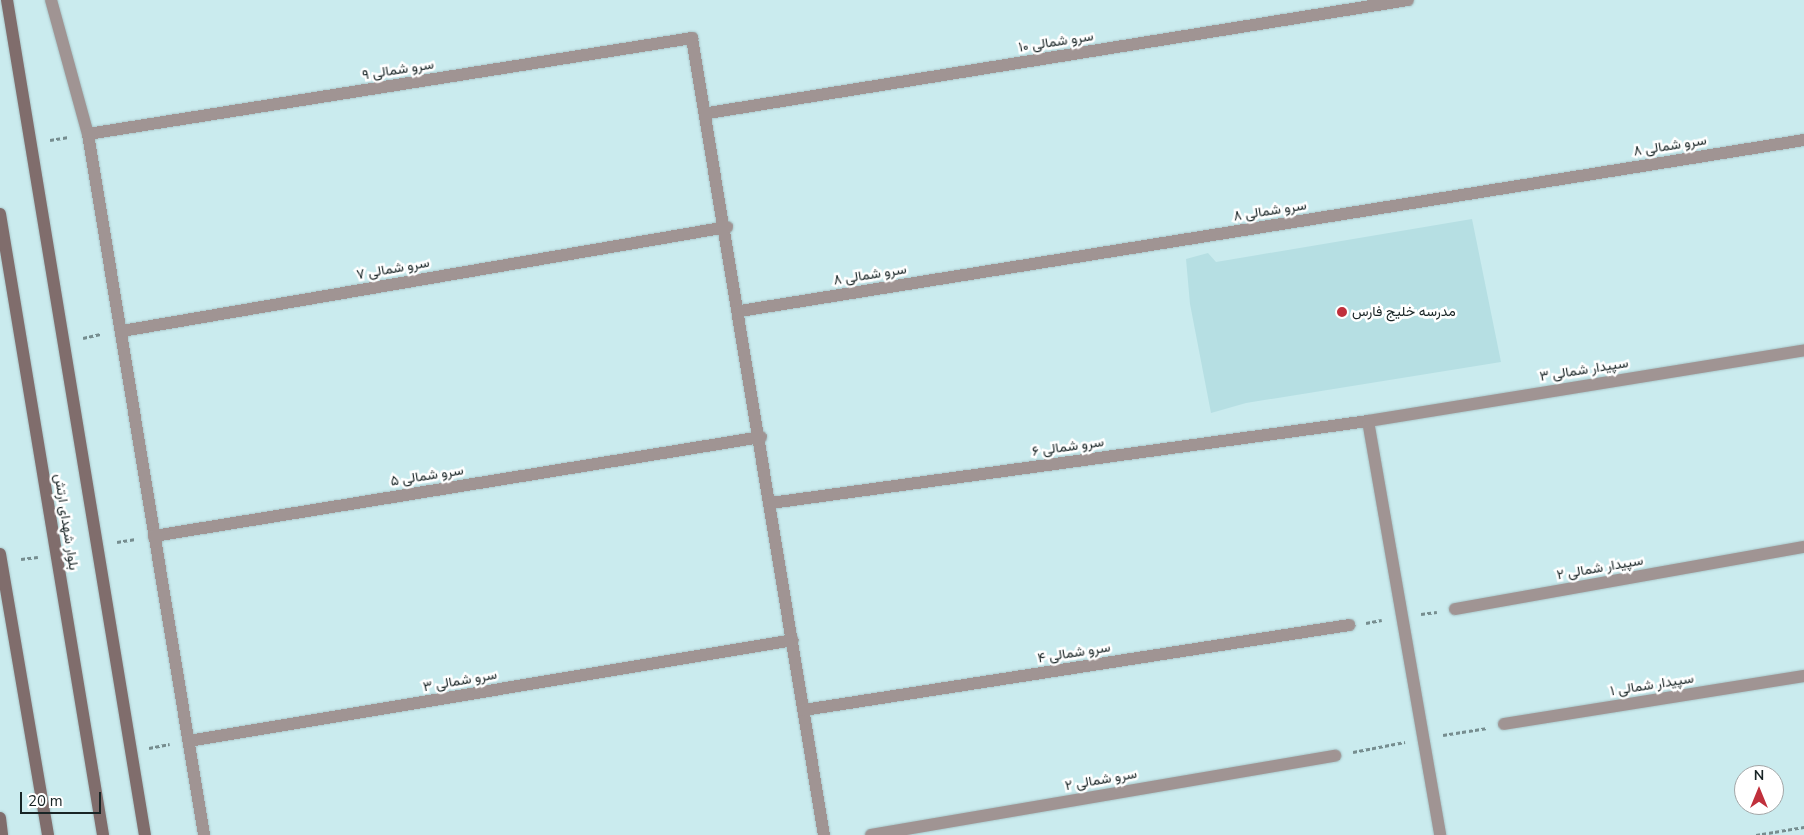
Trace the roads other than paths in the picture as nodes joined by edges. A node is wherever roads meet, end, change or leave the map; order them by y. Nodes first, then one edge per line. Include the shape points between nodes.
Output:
1 (7, 0) edge
2 (51, 0) edge
3 (1408, 0) edge
4 (708, 113) junction
5 (88, 134) junction
6 (1804, 140) edge
7 (0, 214) edge
8 (727, 226) junction
9 (740, 311) junction
10 (122, 330) junction
11 (1804, 350) edge
12 (1368, 421) junction
13 (760, 437) junction
14 (771, 503) junction
15 (154, 536) junction
16 (1804, 547) edge
17 (0, 554) edge
18 (1455, 609) road end
19 (1349, 625) road end
20 (793, 640) junction
21 (1804, 676) edge
22 (804, 710) junction
23 (1504, 724) road end
24 (189, 741) junction
25 (1335, 756) road end
26 (0, 818) edge
27 (2, 835) edge
28 (48, 835) edge
29 (103, 835) edge
30 (145, 835) edge
31 (204, 835) edge
32 (824, 835) edge
33 (871, 835) edge
34 (1440, 835) edge

1 - 30 main road
2 - 5 street
3 - 4 street, سرو شمالی ۱۰
4 - 5 street, سرو شمالی ۹ via 692,38
4 - 8 street
5 - 10 street
6 - 9 street, سرو شمالی ۸
7 - 29 main road, بلوار شهدای ارتش
8 - 9 street
8 - 10 street, سرو شمالی ۷
9 - 13 street
10 - 15 street
11 - 12 street, سپیدار شمالی ۳
12 - 14 street, سرو شمالی ۶
12 - 34 street
13 - 14 street
13 - 15 street, سرو شمالی ۵
14 - 20 street
15 - 24 street
16 - 18 street, ۲ سپیدار شمالی
17 - 28 main road
19 - 22 street, سرو شمالی ۴
20 - 22 street
20 - 24 street, سرو شمالی ۳
21 - 23 street, سپیدار شمالی ۱
22 - 32 street
24 - 31 street
25 - 33 street, سرو شمالی ۲
26 - 27 main road

